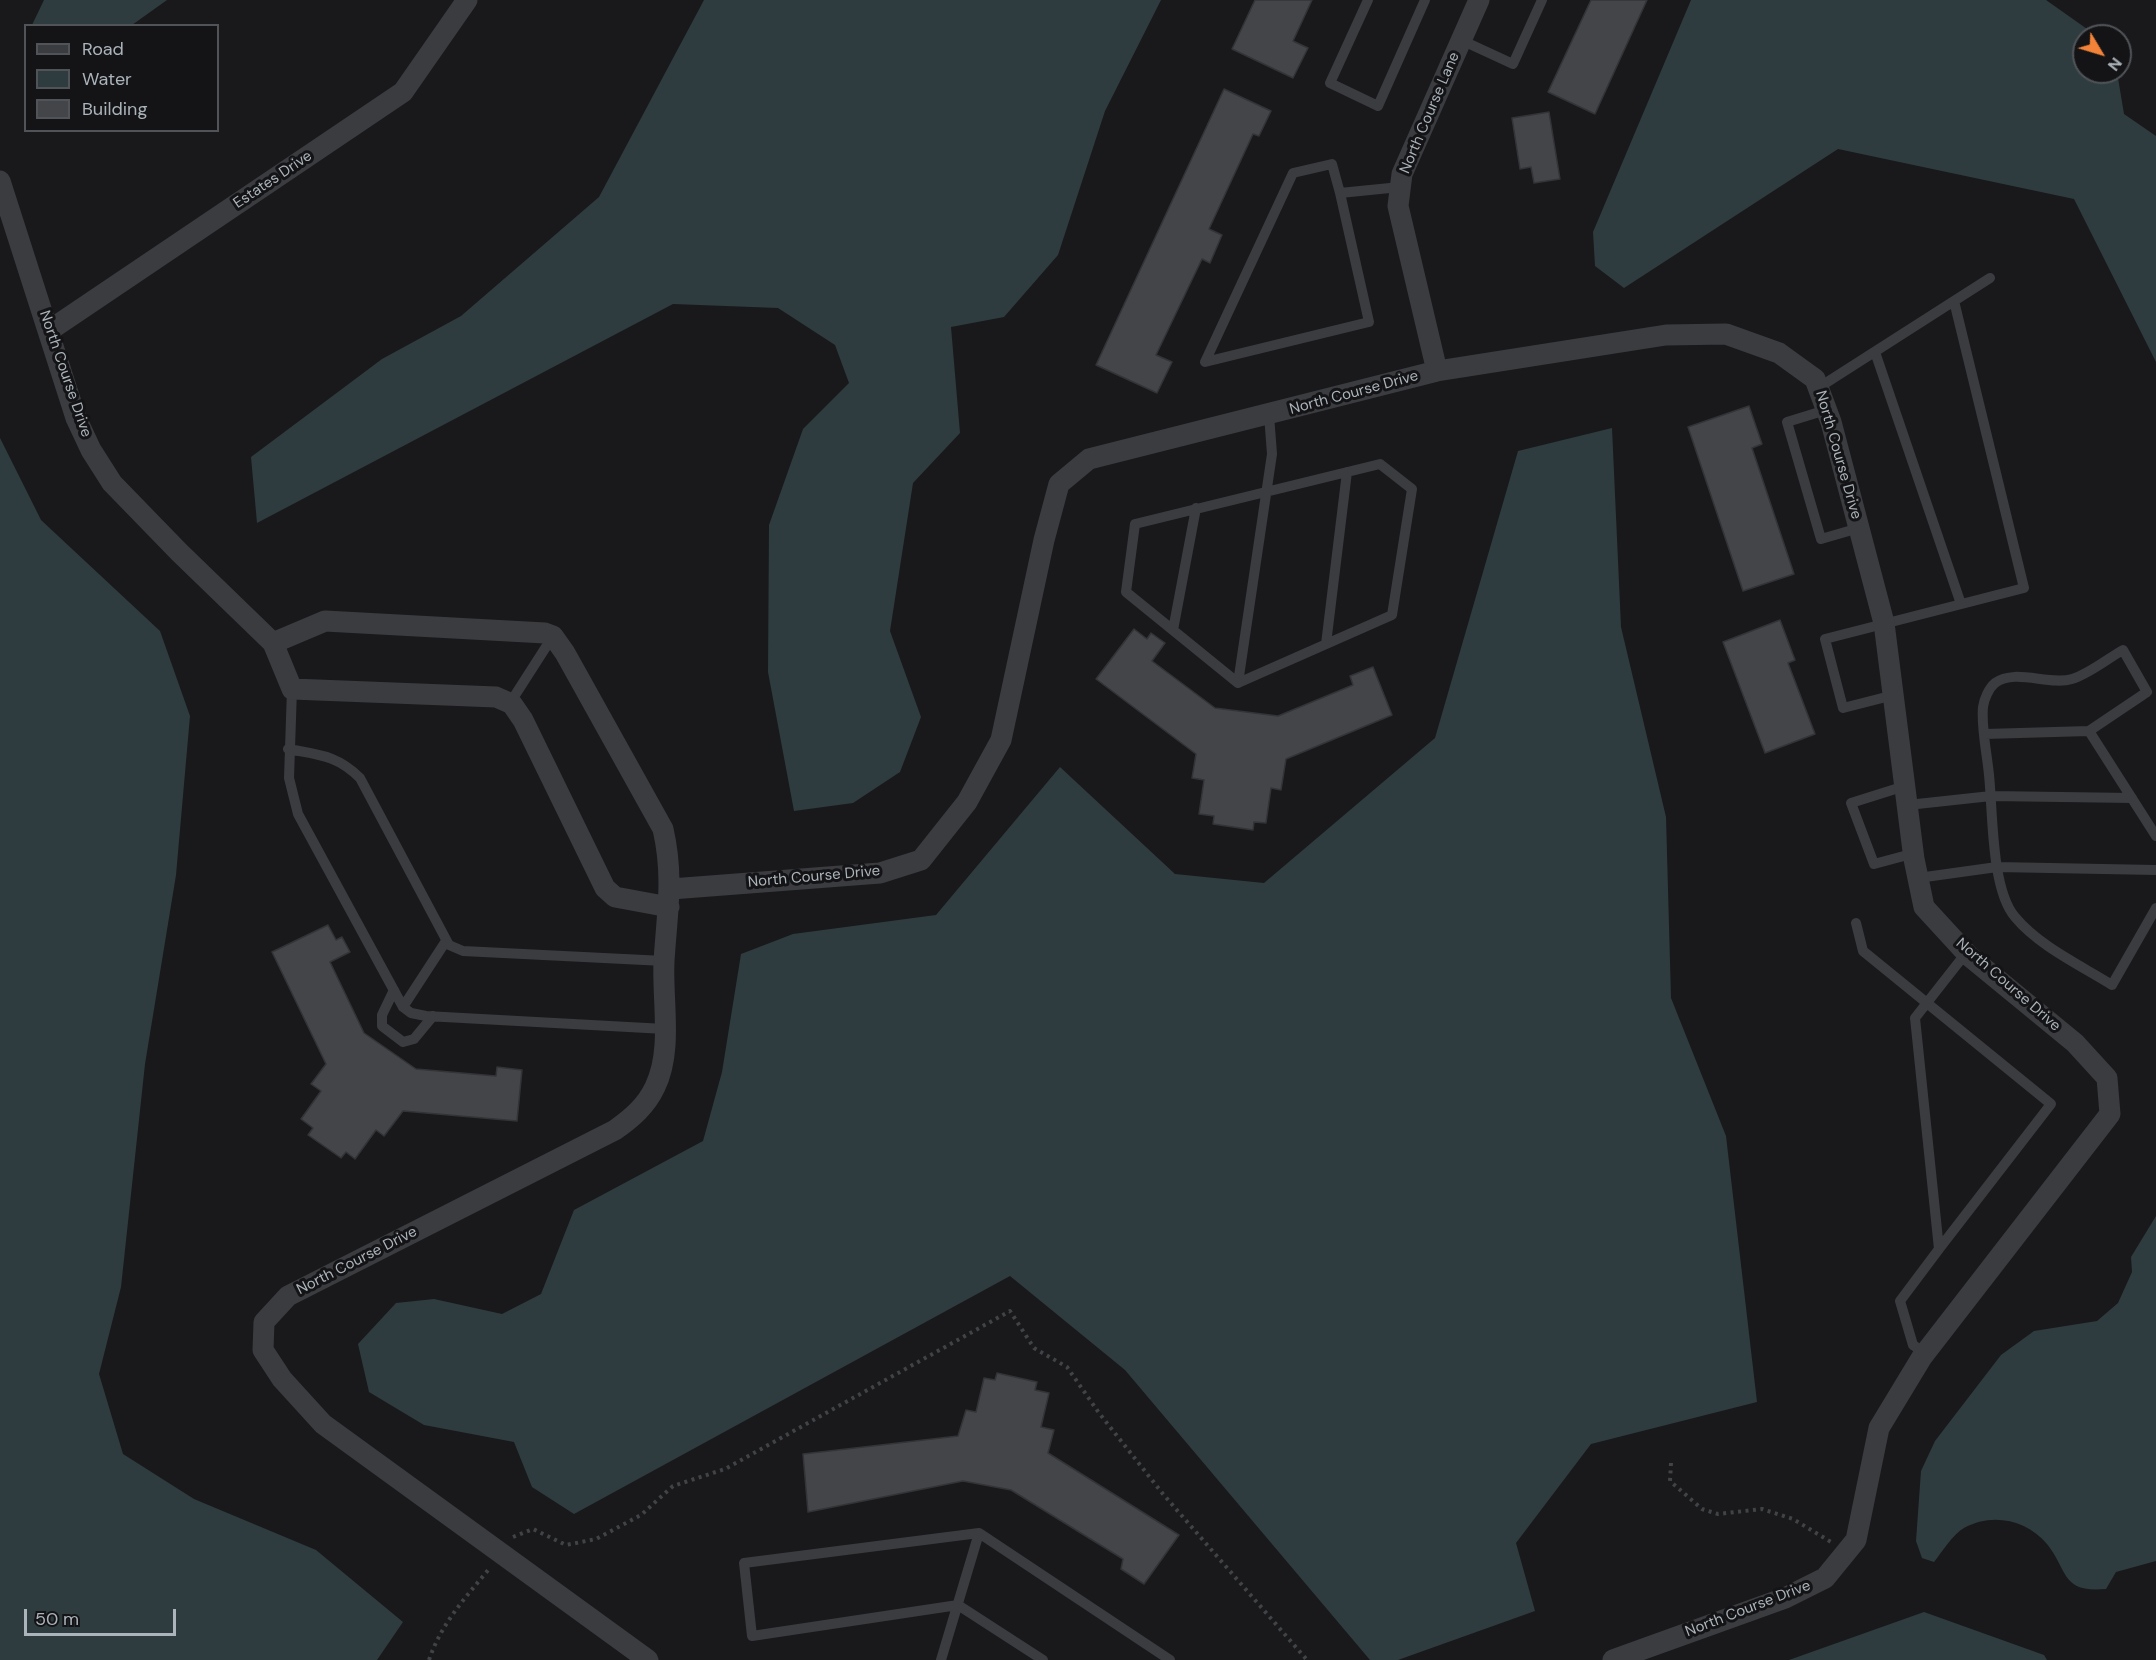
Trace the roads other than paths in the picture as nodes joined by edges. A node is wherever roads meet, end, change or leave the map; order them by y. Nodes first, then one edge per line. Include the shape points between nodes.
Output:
1 (467, 0) edge
2 (1368, 0) edge
3 (1425, 0) edge
4 (1542, 0) edge
5 (1476, 1) edge
6 (1461, 40) junction
7 (0, 181) edge
8 (1400, 187) junction
9 (1340, 193) junction
10 (1990, 278) dead end
11 (1954, 301) junction
12 (50, 330) junction
13 (1875, 352) junction
14 (1437, 371) junction
15 (1818, 388) junction
16 (1826, 410) junction
17 (1269, 415) junction
18 (1347, 472) junction
19 (1267, 491) junction
20 (1196, 508) junction
21 (1859, 528) junction
22 (1961, 604) junction
23 (1884, 623) junction
24 (1173, 630) junction
25 (553, 636) junction
26 (273, 643) junction
27 (1326, 644) junction
28 (1238, 683) junction
29 (292, 688) junction
30 (1893, 695) junction
31 (510, 703) junction
32 (2090, 731) junction
33 (1985, 734) junction
34 (288, 749) junction
35 (1906, 795) junction
36 (1991, 796) junction
37 (2132, 798) junction
38 (2156, 836) edge
39 (1915, 853) junction
40 (1997, 867) junction
41 (2156, 870) edge
42 (1918, 878) junction
43 (670, 898) junction
44 (2156, 908) edge
45 (1856, 923) dead end
46 (446, 941) junction
47 (1966, 953) junction
48 (664, 961) junction
49 (394, 990) junction
50 (1927, 1003) junction
51 (403, 1007) junction
52 (433, 1016) junction
53 (665, 1029) junction
54 (1939, 1249) junction
55 (1925, 1353) junction
56 (979, 1533) junction
57 (958, 1605) junction
58 (648, 1660) edge
59 (941, 1660) edge
60 (1043, 1660) edge
61 (1170, 1660) edge
62 (1613, 1660) edge

1 - 12 street, Estates Drive via 403,92
2 - 3 lane via 1330,83 1378,106
4 - 6 lane via 1513,64
5 - 6 street, North Course Lane
6 - 8 street, North Course Lane via 1402,174
7 - 12 street, North Course Drive
8 - 9 lane
8 - 14 street, North Course Lane via 1398,206
9 - 9 lane via 1332,164 1293,173 1205,362 1369,322
10 - 11 lane
11 - 13 lane
11 - 22 lane via 2024,588
12 - 26 street, North Course Drive via 76,418 112,483
13 - 15 lane
13 - 22 lane
14 - 15 street, North Course Drive via 1666,334 1726,334 1779,353 1815,379
14 - 17 street, North Course Drive
15 - 16 street, North Course Drive
16 - 21 street, North Course Drive
16 - 21 lane via 1787,422 1821,539
17 - 19 lane via 1272,454
17 - 43 street, North Course Drive via 1089,459 1059,484 1001,740 968,802 921,860 880,873
18 - 19 lane
18 - 27 lane
18 - 27 lane via 1380,464 1412,489 1392,615
19 - 20 lane
19 - 28 lane
20 - 24 lane
20 - 24 lane via 1135,524 1126,592
21 - 23 street, North Course Drive
22 - 23 lane
23 - 30 street, North Course Drive
23 - 30 lane via 1825,639 1843,708
24 - 28 lane
25 - 26 street via 325,621
25 - 31 lane
25 - 43 street, North Course Drive via 663,829 670,859
26 - 29 street, North Course Drive
27 - 28 lane
29 - 31 street via 453,693 496,696
29 - 34 lane
30 - 35 street, North Course Drive
31 - 43 street, North Course Drive via 523,720 605,888 615,897
32 - 33 lane
32 - 33 lane via 2147,692 2123,650 2072,679 2006,678 1995,683 1983,706
32 - 37 lane
33 - 36 lane
34 - 46 lane via 333,757 346,763 360,778
34 - 49 lane via 289,778 298,814
35 - 36 lane
35 - 39 street, North Course Drive
35 - 39 lane via 1851,803 1874,864
36 - 37 lane
36 - 40 lane
37 - 38 lane
39 - 42 street, North Course Drive
40 - 41 lane
40 - 42 lane
40 - 44 lane via 2014,916 2042,940 2112,985
42 - 47 street, North Course Drive via 1924,907
43 - 48 street, North Course Drive
45 - 50 lane via 1863,951
46 - 48 lane via 463,951
46 - 51 lane
47 - 50 lane
47 - 55 street, North Course Drive via 2075,1043 2107,1078 2110,1114
48 - 53 street, North Course Drive
49 - 51 lane
49 - 52 lane via 382,1015 382,1026 403,1042 414,1039
50 - 54 lane via 1915,1018
50 - 54 lane via 2052,1104
51 - 52 lane via 411,1013
52 - 53 lane
53 - 58 street, North Course Drive via 656,1087 638,1114 615,1130 288,1296 264,1322 263,1350 282,1379 323,1424
54 - 55 lane via 1900,1301 1913,1345
55 - 62 street, North Course Drive via 1879,1428 1857,1540 1826,1578 1785,1598
56 - 57 lane
56 - 57 lane via 744,1563 752,1636
56 - 61 lane
57 - 59 lane
57 - 60 lane

